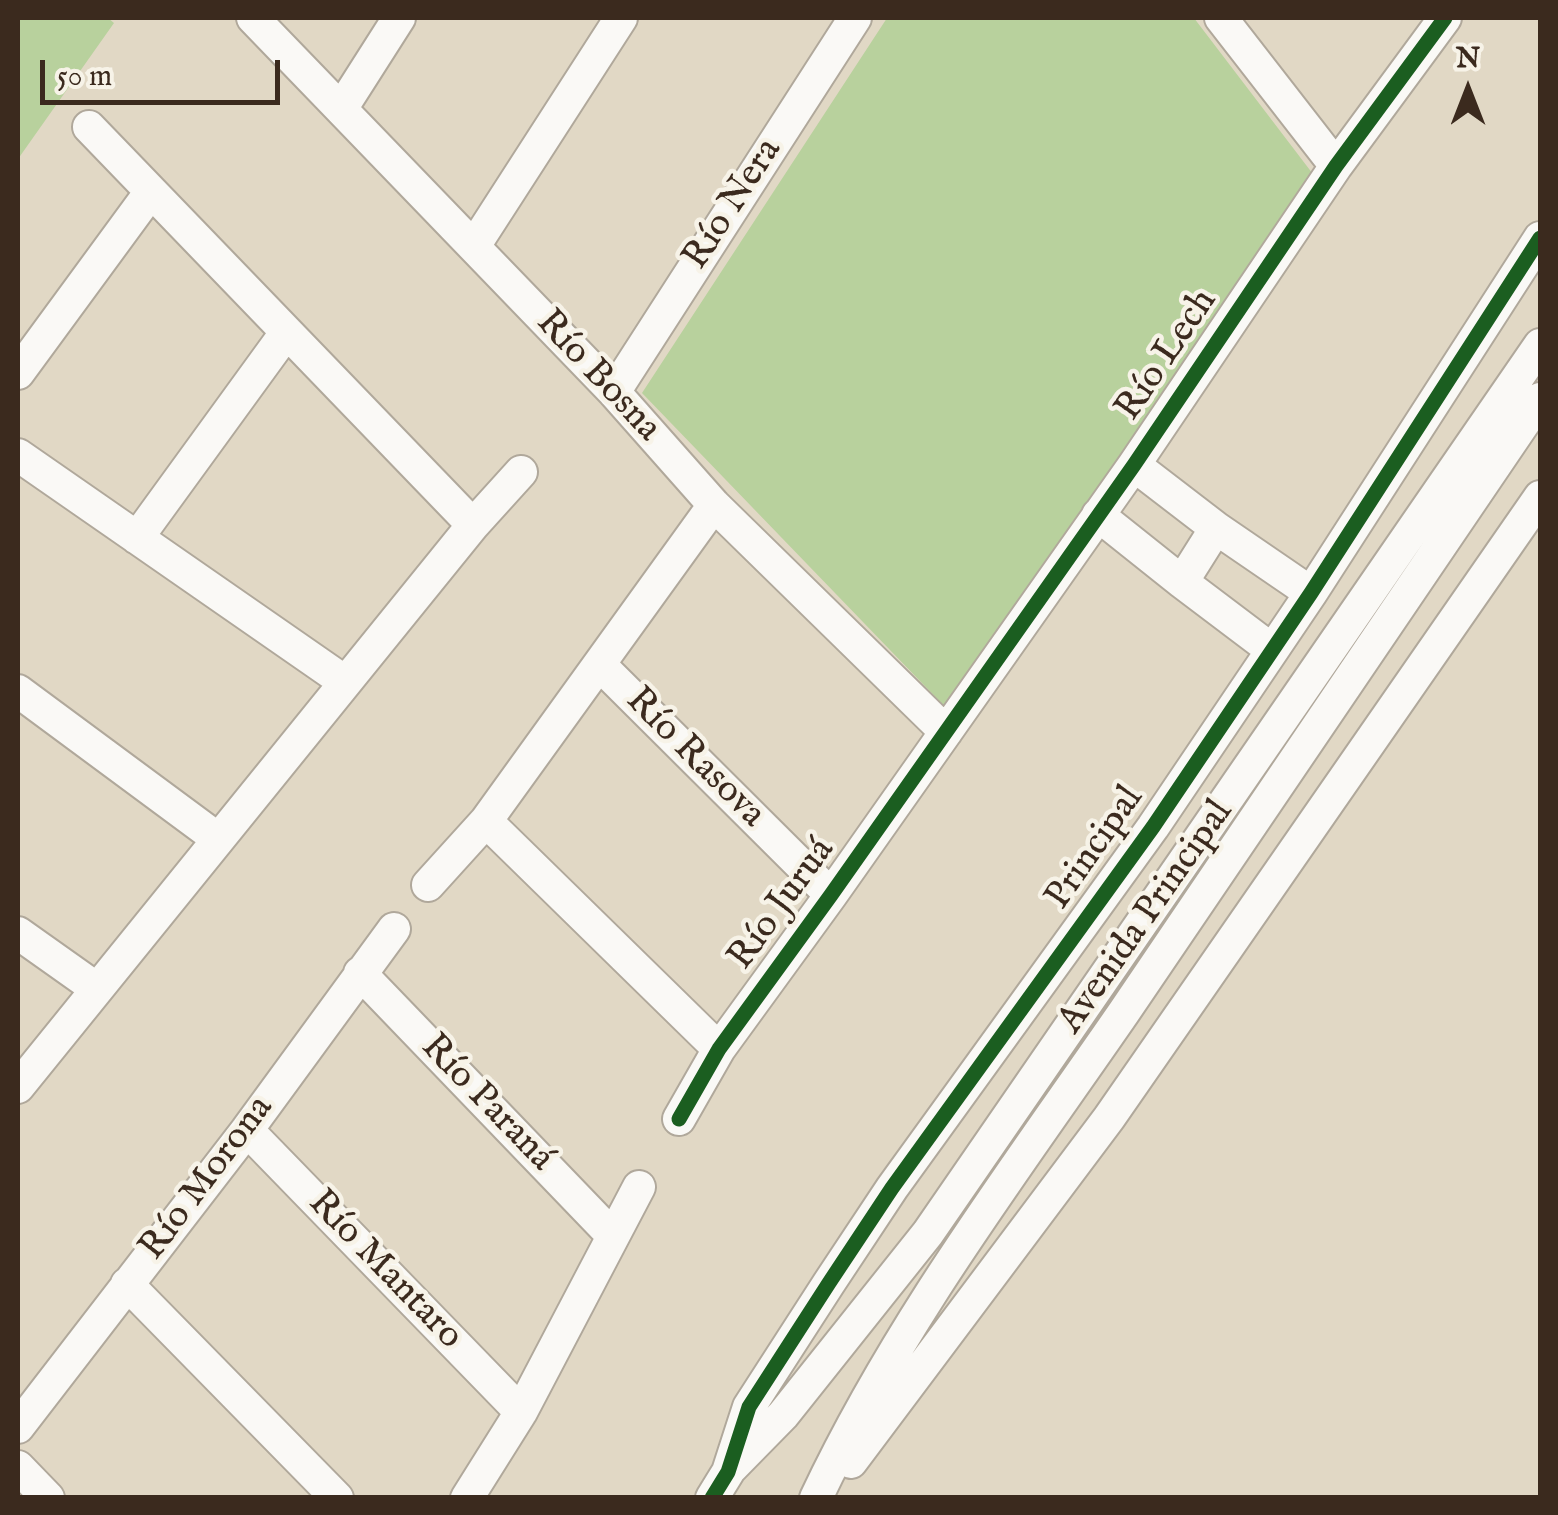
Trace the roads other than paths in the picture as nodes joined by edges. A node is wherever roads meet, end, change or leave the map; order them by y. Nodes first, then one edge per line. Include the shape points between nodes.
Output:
1 (253, 18) edge
2 (399, 18) edge
3 (621, 18) edge
4 (854, 18) edge
5 (1221, 18) edge
6 (1446, 18) edge
7 (341, 109) junction
8 (89, 127) dead end
9 (1336, 166) junction
10 (150, 193) junction
11 (1540, 238) edge
12 (474, 246) junction
13 (286, 334) junction
14 (1540, 345) edge
15 (18, 373) edge
16 (614, 392) junction
17 (1540, 399) edge
18 (18, 455) edge
19 (1134, 465) junction
20 (521, 472) dead end
21 (1540, 497) edge
22 (714, 505) junction
23 (1098, 515) junction
24 (473, 526) junction
25 (1216, 528) junction
26 (137, 538) junction
27 (1182, 582) junction
28 (1310, 593) junction
29 (1272, 650) junction
30 (600, 665) junction
31 (345, 682) junction
32 (18, 692) edge
33 (946, 732) junction
34 (486, 820) junction
35 (218, 839) junction
36 (428, 884) dead end
37 (831, 895) junction
38 (394, 929) dead end
39 (18, 933) edge
40 (360, 973) junction
41 (97, 989) junction
42 (718, 1049) junction
43 (18, 1087) edge
44 (680, 1119) dead end
45 (247, 1130) junction
46 (639, 1187) dead end
47 (612, 1234) junction
48 (127, 1284) junction
49 (521, 1412) junction
50 (18, 1427) edge
51 (18, 1467) edge
52 (720, 1485) edge
53 (48, 1498) edge
54 (337, 1498) edge
55 (468, 1498) edge
56 (820, 1498) edge

1 - 7 street, Río Bosna
2 - 7 street
3 - 12 street
4 - 16 street, Río Nera
5 - 9 street
6 - 9 street, Río Lech
7 - 12 street, Río Bosna
8 - 10 street
9 - 19 street, Río Lech
10 - 13 street
10 - 15 street
11 - 28 street, Principal
12 - 16 street, Río Bosna
13 - 24 street
13 - 26 street
14 - 52 street, Avenida Principal via 928,1234
16 - 22 street, Río Bosna
17 - 56 street, Avenida Principal via 955,1257 871,1390
18 - 26 street
19 - 23 street, Río Lech
19 - 25 street
20 - 24 street
21 - 56 street via 1109,1118
22 - 30 street
22 - 33 street, Río Bosna
23 - 27 street
23 - 33 street, Río Lech
24 - 31 street
25 - 27 street
25 - 28 street
26 - 31 street
27 - 29 street
28 - 29 street, Principal
29 - 52 street, Principal via 892,1188 748,1407
30 - 34 street
30 - 37 street, Río Rasova
31 - 35 street
32 - 35 street
33 - 37 street, Río Juruá
34 - 36 street
34 - 42 street
35 - 41 street
37 - 42 street, Río Juruá
38 - 40 street, Río Morona
39 - 41 street
40 - 45 street, Río Morona
40 - 47 street, Río Paraná
41 - 43 street
42 - 44 street, Río Juruá
45 - 48 street, Río Morona
45 - 49 street, Río Mantaro
46 - 47 street
47 - 49 street
48 - 50 street, Río Morona
48 - 54 street
49 - 55 street
51 - 53 street

